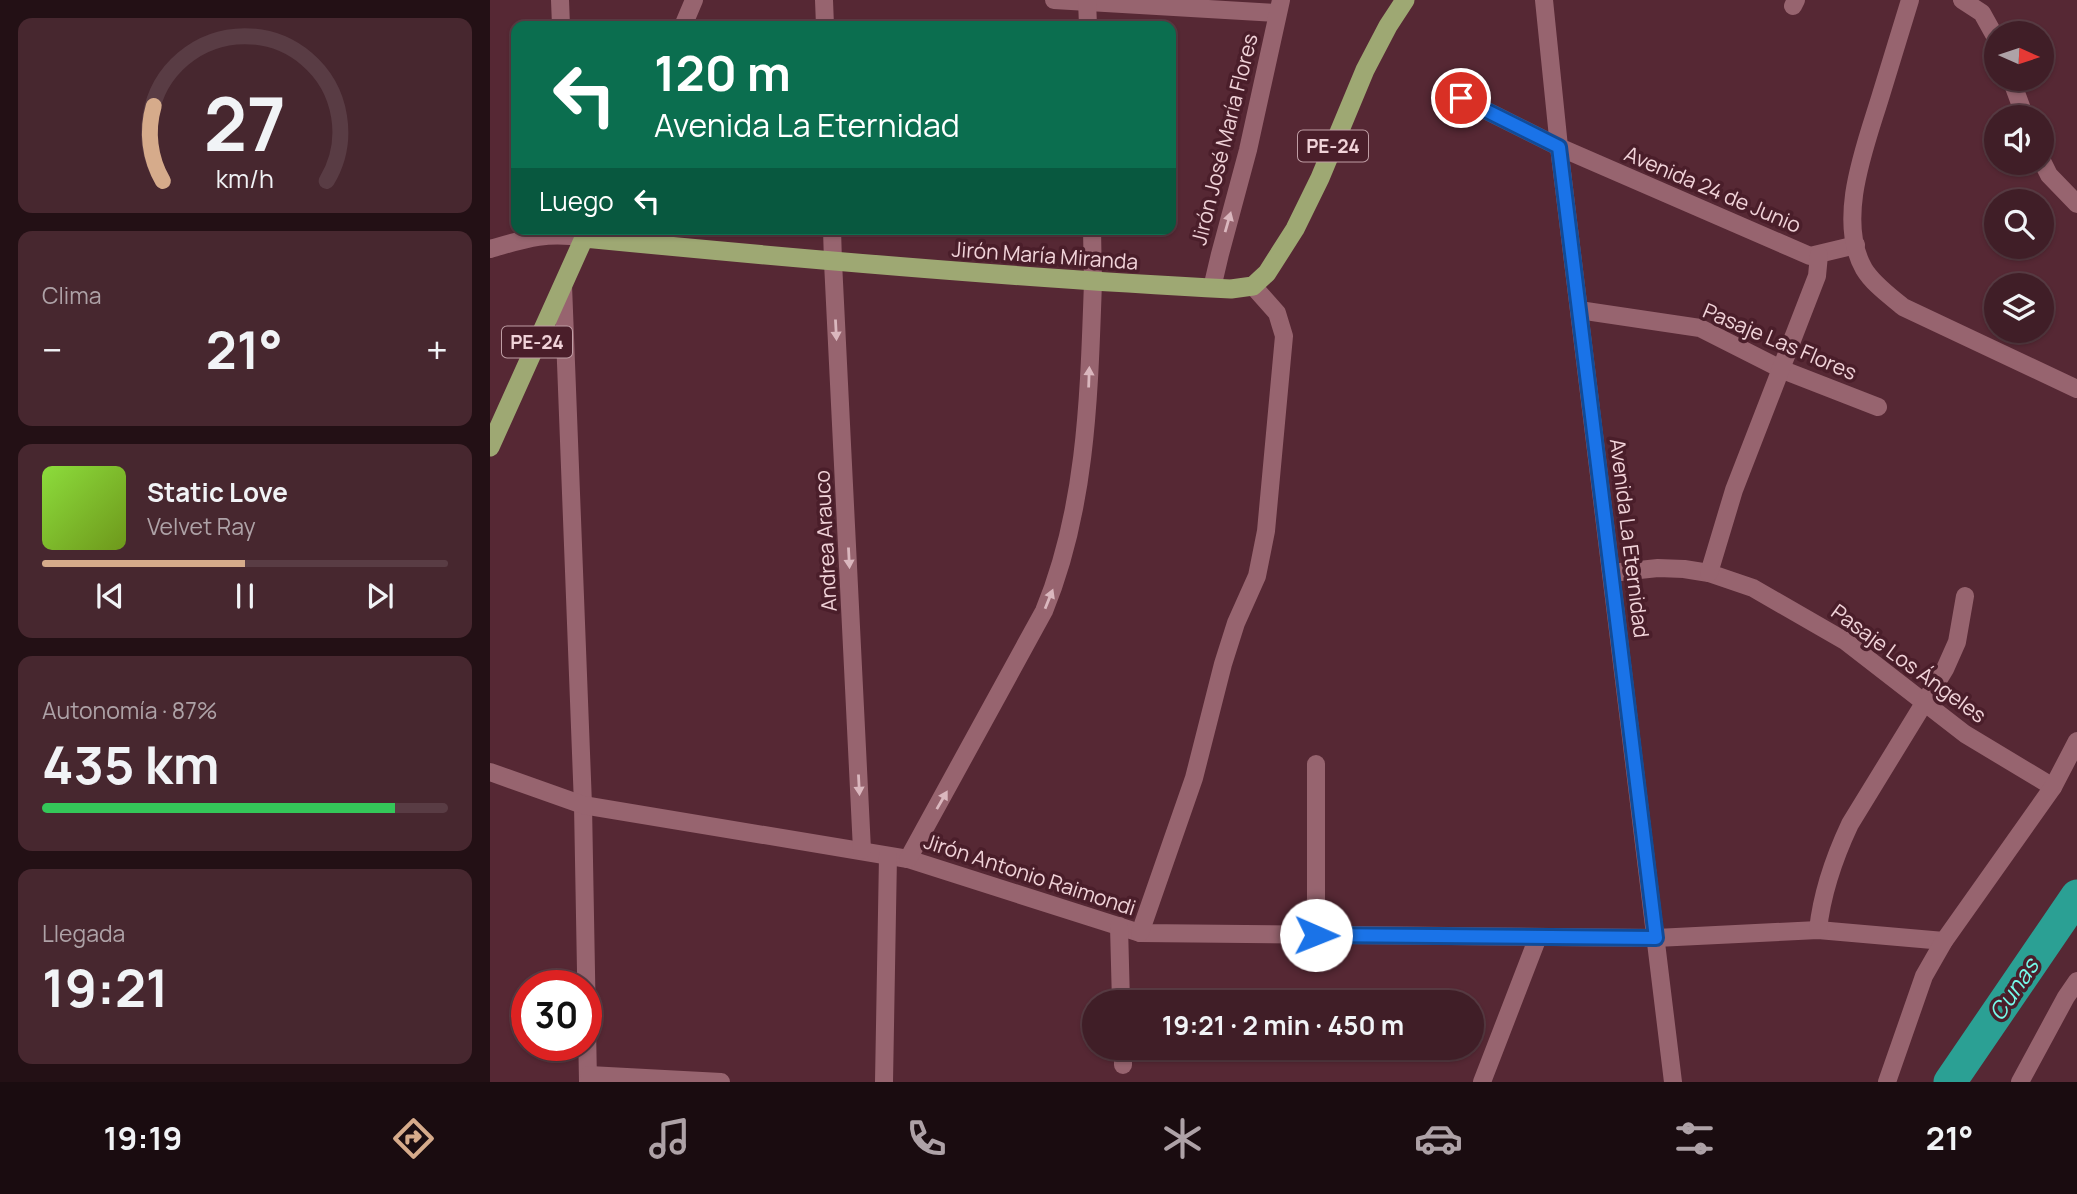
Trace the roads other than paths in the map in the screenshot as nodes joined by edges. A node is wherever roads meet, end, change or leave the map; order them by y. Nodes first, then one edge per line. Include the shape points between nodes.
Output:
1 (561, 0) edge
2 (694, 0) edge
3 (824, 0) edge
4 (1054, 0) edge
5 (1405, 0) edge
6 (1544, 0) edge
7 (1910, 0) edge
8 (1962, 0) edge
9 (1087, 1) edge
10 (1279, 7) edge
11 (561, 21) edge
12 (685, 21) edge
13 (825, 21) edge
14 (1088, 21) edge
15 (1986, 21) edge
16 (1461, 98) dead end
17 (1559, 147) junction
18 (2050, 175) edge
19 (2077, 204) edge
20 (547, 235) edge
21 (583, 235) edge
22 (609, 235) edge
23 (832, 235) edge
24 (1092, 235) edge
25 (1856, 245) junction
26 (490, 249) edge
27 (1819, 255) junction
28 (833, 262) junction
29 (1093, 282) junction
30 (563, 285) junction
31 (1253, 286) junction
32 (1212, 288) junction
33 (1579, 310) junction
34 (1783, 370) junction
35 (2077, 389) edge
36 (1878, 407) dead end
37 (490, 447) edge
38 (1611, 573) junction
39 (1709, 573) junction
40 (1965, 596) dead end
41 (1925, 705) junction
42 (2077, 741) edge
43 (1316, 764) dead end
44 (490, 772) edge
45 (2053, 787) junction
46 (583, 805) junction
47 (862, 850) junction
48 (888, 856) junction
49 (908, 859) junction
50 (1119, 926) junction
51 (1818, 930) junction
52 (1140, 933) junction
53 (1316, 935) junction
54 (1538, 937) junction
55 (1656, 938) junction
56 (1944, 941) junction
57 (2077, 981) edge
58 (1121, 990) edge
59 (588, 1079) edge
60 (721, 1082) edge
61 (884, 1082) edge
62 (1482, 1082) edge
63 (1673, 1082) edge
64 (1887, 1082) edge
65 (2020, 1082) edge

1 - 11 street
2 - 12 street
3 - 13 street
4 - 9 street
5 - 31 highway, PE-24 via 1365,69 1295,229 1267,273
6 - 17 street, Avenida La Eternidad
7 - 25 street via 1856,176
8 - 15 street
9 - 10 street
9 - 14 street
32 -> 10 street, Jirón José María Flores
16 - 17 street, Avenida 24 de Junio
17 - 27 street, Avenida 24 de Junio via 1810,256
17 - 33 street, Avenida La Eternidad
18 - 19 street
20 - 26 street
21 - 30 highway, PE-24
22 - 28 highway, Jirón María Miranda
23 - 28 street, Andrea Arauco
24 - 29 street
25 - 27 street, Avenida 24 de Junio
25 - 35 street via 1865,270 1903,307
27 - 34 street via 1817,276
28 - 29 highway, Jirón María Miranda
28 -> 47 street, Andrea Arauco
29 - 32 highway, Jirón María Miranda
49 -> 29 street via 1060,574 1077,497 1088,404
30 - 37 highway, PE-24
30 - 46 street
31 - 32 highway, Jirón María Miranda
31 - 52 street via 1277,313 1284,336 1266,531 1257,576 1236,623 1194,779
33 - 34 street, Pasaje Las Flores via 1700,328
33 - 38 street, Avenida La Eternidad
34 - 36 street, Pasaje Las Flores
34 - 39 street via 1729,503
38 - 39 street, Pasaje Los Ángeles via 1658,568
38 - 55 street, Avenida La Eternidad
39 - 41 street, Pasaje Los Ángeles via 1753,588 1810,619 1871,660
40 - 41 street via 1957,642
41 - 45 street, Pasaje Los Ángeles
41 - 51 street via 1838,848
42 - 45 street
43 - 53 street
44 - 46 street, Jirón Antonio Raimondi
45 - 56 street
46 - 47 street, Jirón Antonio Raimondi
46 - 59 street
47 - 48 street, Jirón Antonio Raimondi
48 - 49 street, Jirón Antonio Raimondi
48 - 61 street
49 - 50 street, Jirón Antonio Raimondi
50 - 52 street, Jirón Antonio Raimondi
50 - 58 street
51 - 55 street, Jirón Antonio Raimondi
51 - 56 street, Jirón Antonio Raimondi
52 - 53 street, Jirón Antonio Raimondi
53 - 54 street, Jirón Antonio Raimondi
54 - 55 street, Jirón Antonio Raimondi
54 - 62 street
55 - 63 street, Avenida La Eternidad
56 - 64 street via 1924,976
57 - 65 street
59 - 60 street

